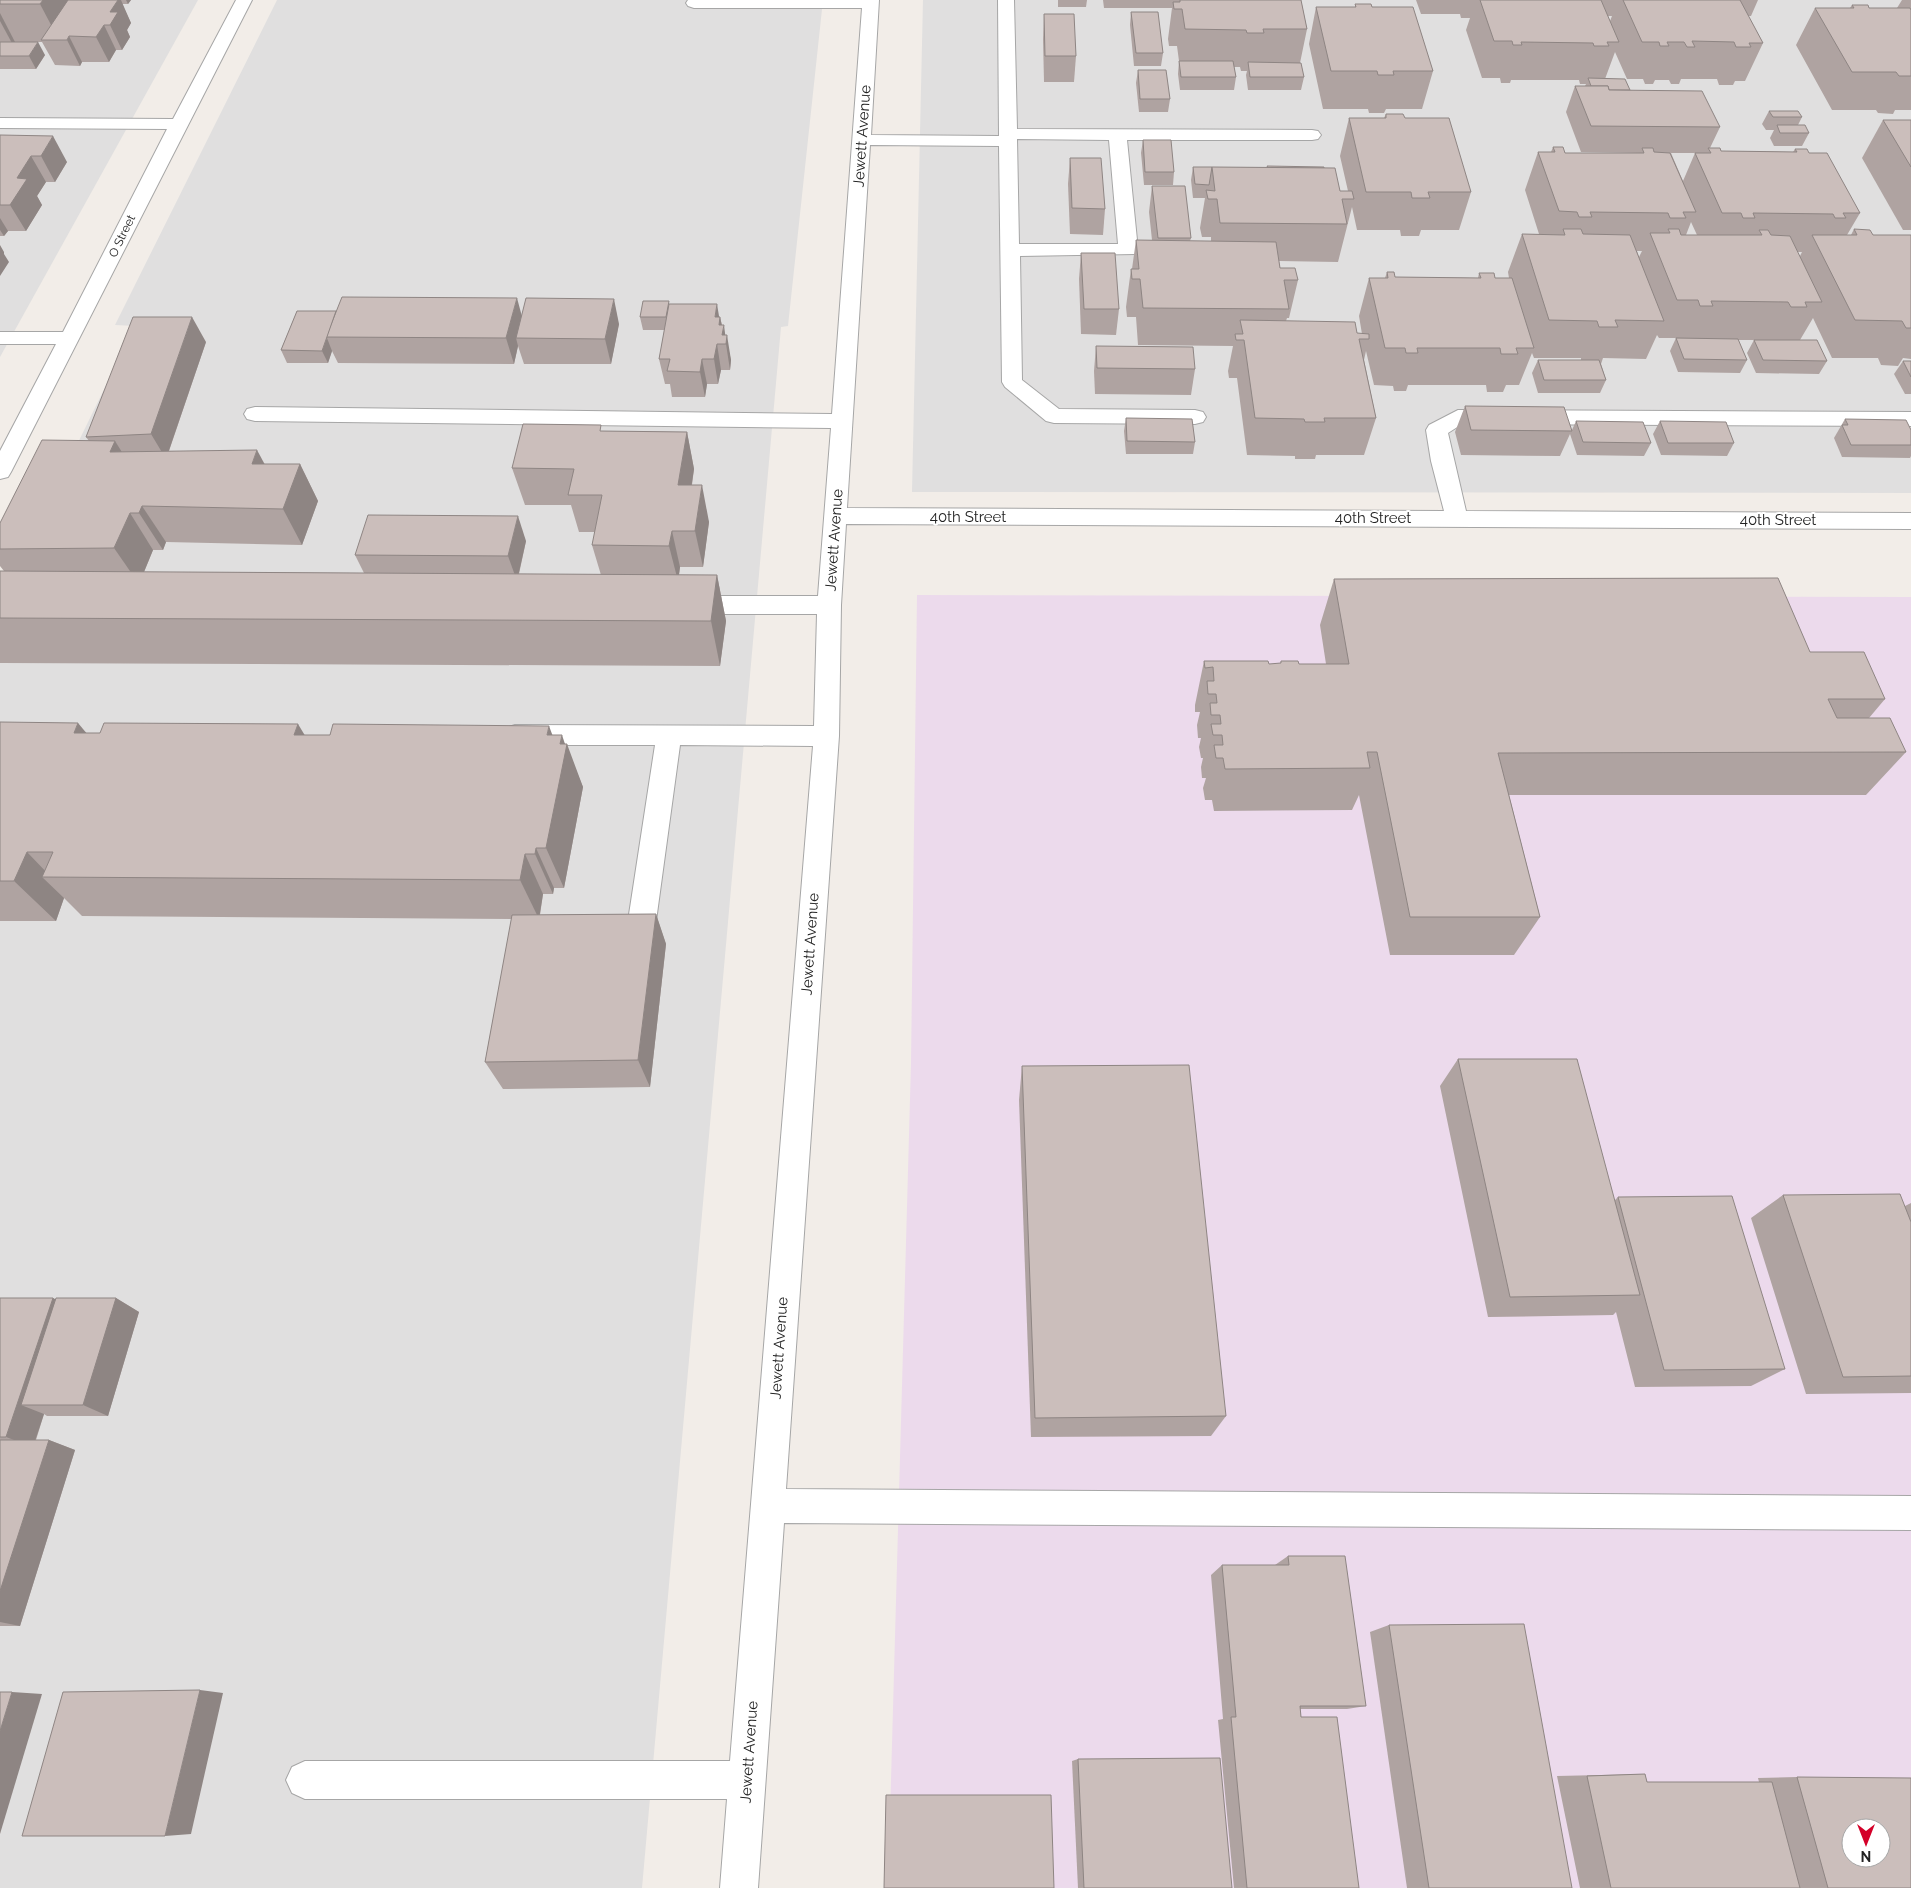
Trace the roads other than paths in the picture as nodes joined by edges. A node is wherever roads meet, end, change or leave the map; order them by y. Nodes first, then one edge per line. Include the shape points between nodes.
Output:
1 (244, 0) edge
2 (1006, 0) edge
3 (871, 2) edge
4 (694, 3) dead end
5 (0, 122) edge
6 (177, 124) junction
7 (862, 132) junction
8 (1008, 133) junction
9 (1118, 134) junction
10 (1312, 135) dead end
11 (1010, 250) junction
12 (0, 338) edge
13 (71, 338) junction
14 (255, 414) dead end
15 (1195, 417) dead end
16 (1911, 419) edge
17 (842, 421) junction
18 (0, 472) edge
19 (836, 516) junction
20 (1458, 519) junction
21 (1911, 521) edge
22 (659, 604) edge
23 (829, 605) junction
24 (669, 734) junction
25 (489, 735) edge
26 (826, 736) junction
27 (642, 921) edge
28 (766, 1506) junction
29 (1911, 1513) edge
30 (305, 1780) dead end
31 (746, 1780) junction
32 (739, 1888) edge

1 - 6 street, O Street
2 - 8 street
3 - 4 street
3 - 7 street, Jewett Avenue
5 - 6 street
6 - 13 street, O Street
7 - 8 street
7 - 17 street, Jewett Avenue
8 - 9 street
8 - 11 street
9 - 10 street
9 - 11 street via 1128,250
11 - 15 street via 1012,382 1054,416
12 - 13 street
13 - 18 street, O Street
14 - 17 street
16 - 20 street via 1458,417 1437,430
17 - 19 street, Jewett Avenue
19 - 20 street, 40th Street
19 - 23 street, Jewett Avenue
20 - 21 street, 40th Street
22 - 23 street
23 - 26 street, Jewett Avenue
24 - 25 street
24 - 26 street
24 - 27 street
26 - 28 street, Jewett Avenue
28 - 29 street
28 - 31 street, Jewett Avenue
30 - 31 street
31 - 32 street, Jewett Avenue

